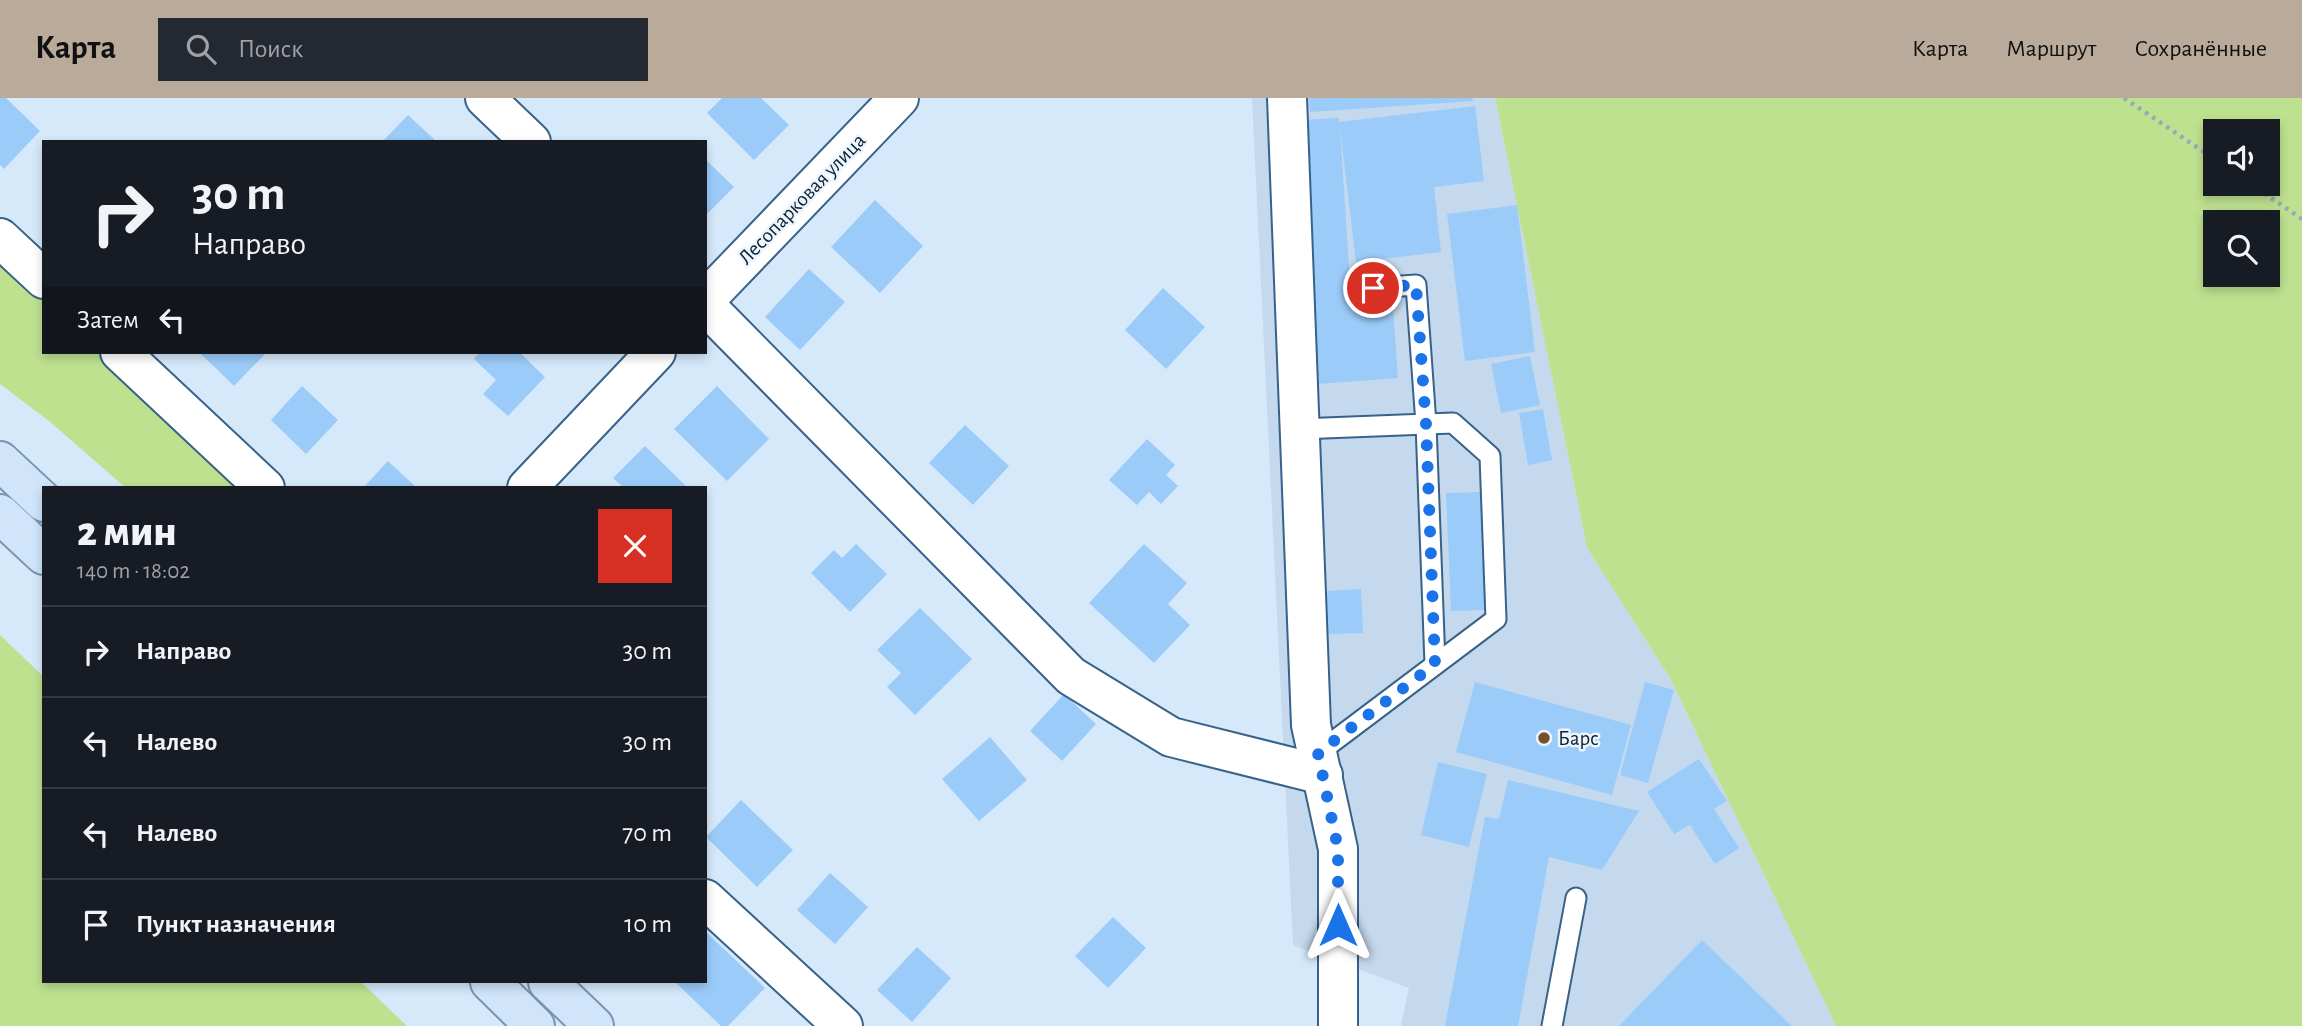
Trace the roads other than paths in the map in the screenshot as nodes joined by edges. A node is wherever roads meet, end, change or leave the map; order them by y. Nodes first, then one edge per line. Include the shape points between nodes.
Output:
1 (485, 98) edge
2 (899, 98) edge
3 (1287, 98) edge
4 (529, 140) edge
5 (0, 238) edge
6 (42, 277) edge
7 (1373, 288) dead end
8 (707, 298) edge
9 (707, 307) edge
10 (122, 354) edge
11 (654, 354) edge
12 (1426, 424) junction
13 (1299, 429) junction
14 (0, 461) edge
15 (263, 486) edge
16 (529, 486) edge
17 (42, 500) edge
18 (0, 514) edge
19 (42, 553) edge
20 (1435, 664) junction
21 (1320, 764) junction
22 (1576, 898) dead end
23 (707, 901) edge
24 (491, 983) edge
25 (549, 983) edge
26 (535, 1026) edge
27 (594, 1026) edge
28 (843, 1026) edge
29 (1338, 1026) edge
30 (1552, 1026) edge

1 - 4 street
2 - 8 street, Лесопарковая улица
3 - 13 street
5 - 6 street
7 - 12 lane via 1416,285
9 - 21 street via 1071,676 1171,737
10 - 15 street
11 - 16 street
12 - 13 lane
12 - 20 lane
12 - 20 lane via 1453,423 1490,456 1496,619
13 - 21 street via 1311,725
14 - 17 main road
18 - 19 main road
20 - 21 lane
21 - 29 street via 1338,849
22 - 30 lane
23 - 28 street
24 - 26 main road
25 - 27 main road

